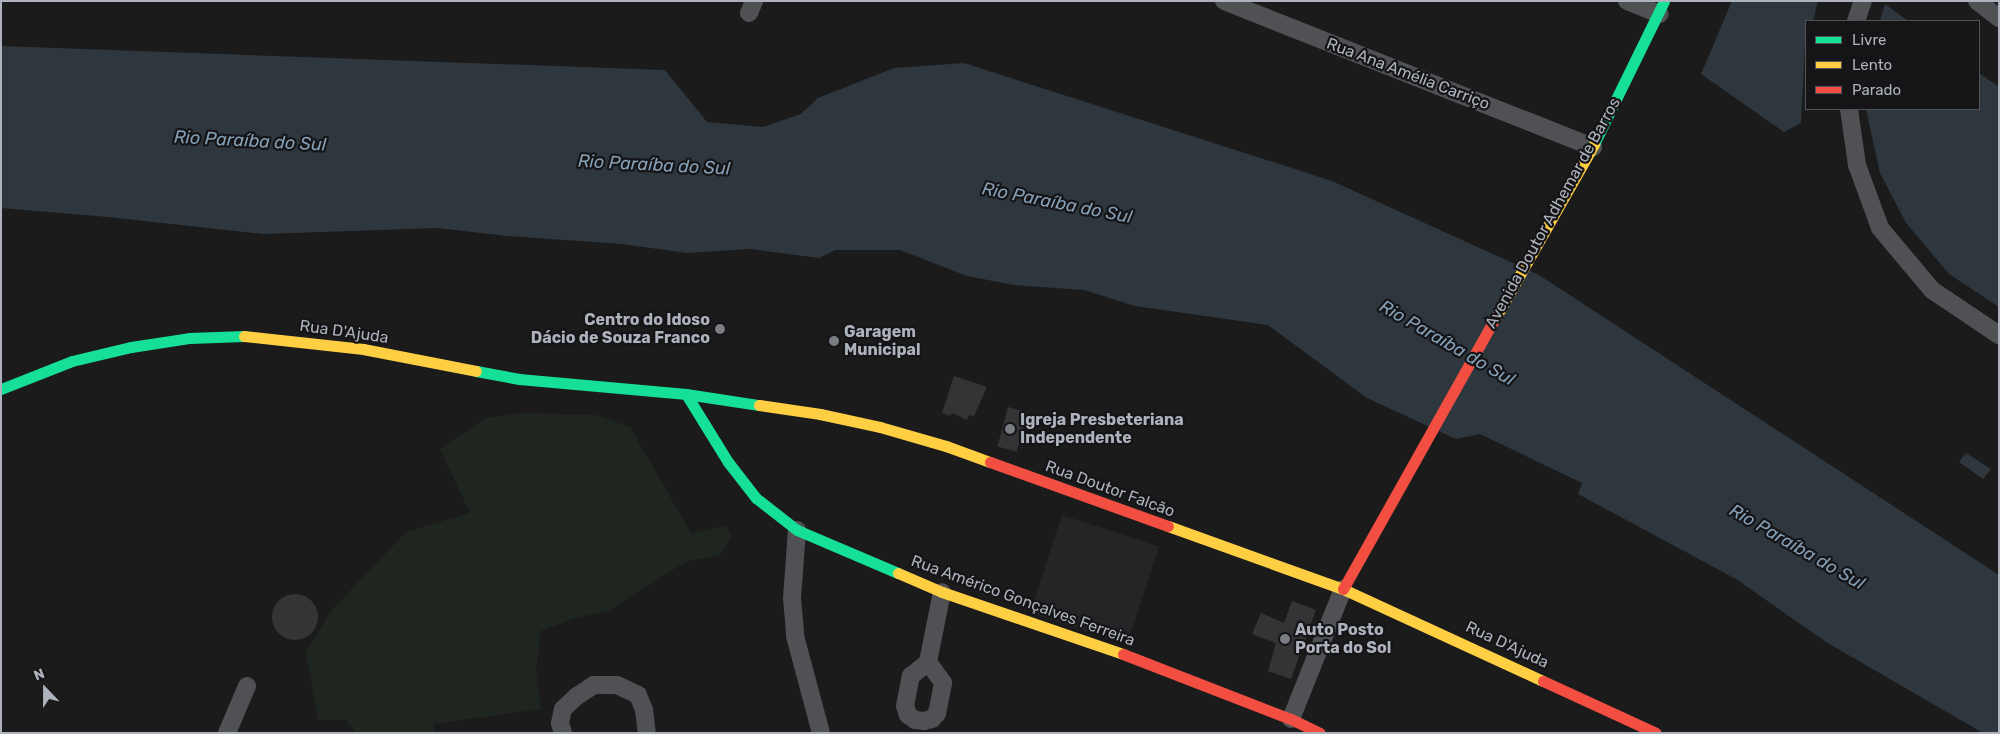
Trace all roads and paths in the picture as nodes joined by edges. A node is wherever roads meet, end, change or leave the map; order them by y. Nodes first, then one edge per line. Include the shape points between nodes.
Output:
1 (1224, 1) edge
2 (1627, 1) edge
3 (1863, 1) edge
4 (1976, 1) edge
5 (1248, 6) edge
6 (1662, 8) edge
7 (1999, 18) edge
8 (1856, 20) edge
9 (1849, 110) edge
10 (1593, 147) junction
11 (1999, 335) edge
12 (1, 388) edge
13 (686, 394) junction
14 (797, 530) junction
15 (1344, 589) junction
16 (942, 592) junction
17 (928, 662) dead end
18 (247, 686) dead end
19 (1291, 719) junction
20 (561, 728) edge
21 (226, 733) edge
22 (647, 733) edge
23 (821, 733) edge
24 (1320, 733) edge
25 (1656, 733) edge

1 - 5 street, Rua Ana Amélia Carriço
2 - 6 street
3 - 8 street
4 - 7 street
5 - 10 street, Rua Ana Amélia Carriço
6 - 10 main road, Avenida Doutor Adhemar de Barros
9 - 11 street via 1857,165 1880,228 1932,290
10 - 15 main road, Avenida Doutor Adhemar de Barros
12 - 13 main road, Rua D'Ajuda via 72,361 131,347 190,338 246,336 363,349 519,378
13 - 14 main road, Rua Américo Gonçalves Ferreira via 728,462 756,498
13 - 15 main road, Rua Doutor Falcão via 880,426 946,446
14 - 16 main road, Rua Américo Gonçalves Ferreira
14 - 23 street via 792,598 795,636
15 - 19 street, Avenida Doutor Adhemar de Barros
15 - 25 main road, Rua D'Ajuda
16 - 17 street
16 - 19 main road, Rua Américo Gonçalves Ferreira via 1126,655
18 - 21 street
19 - 24 main road, Rua Américo Gonçalves Ferreira
20 - 22 street via 563,709 577,696 594,685 617,684 638,695

